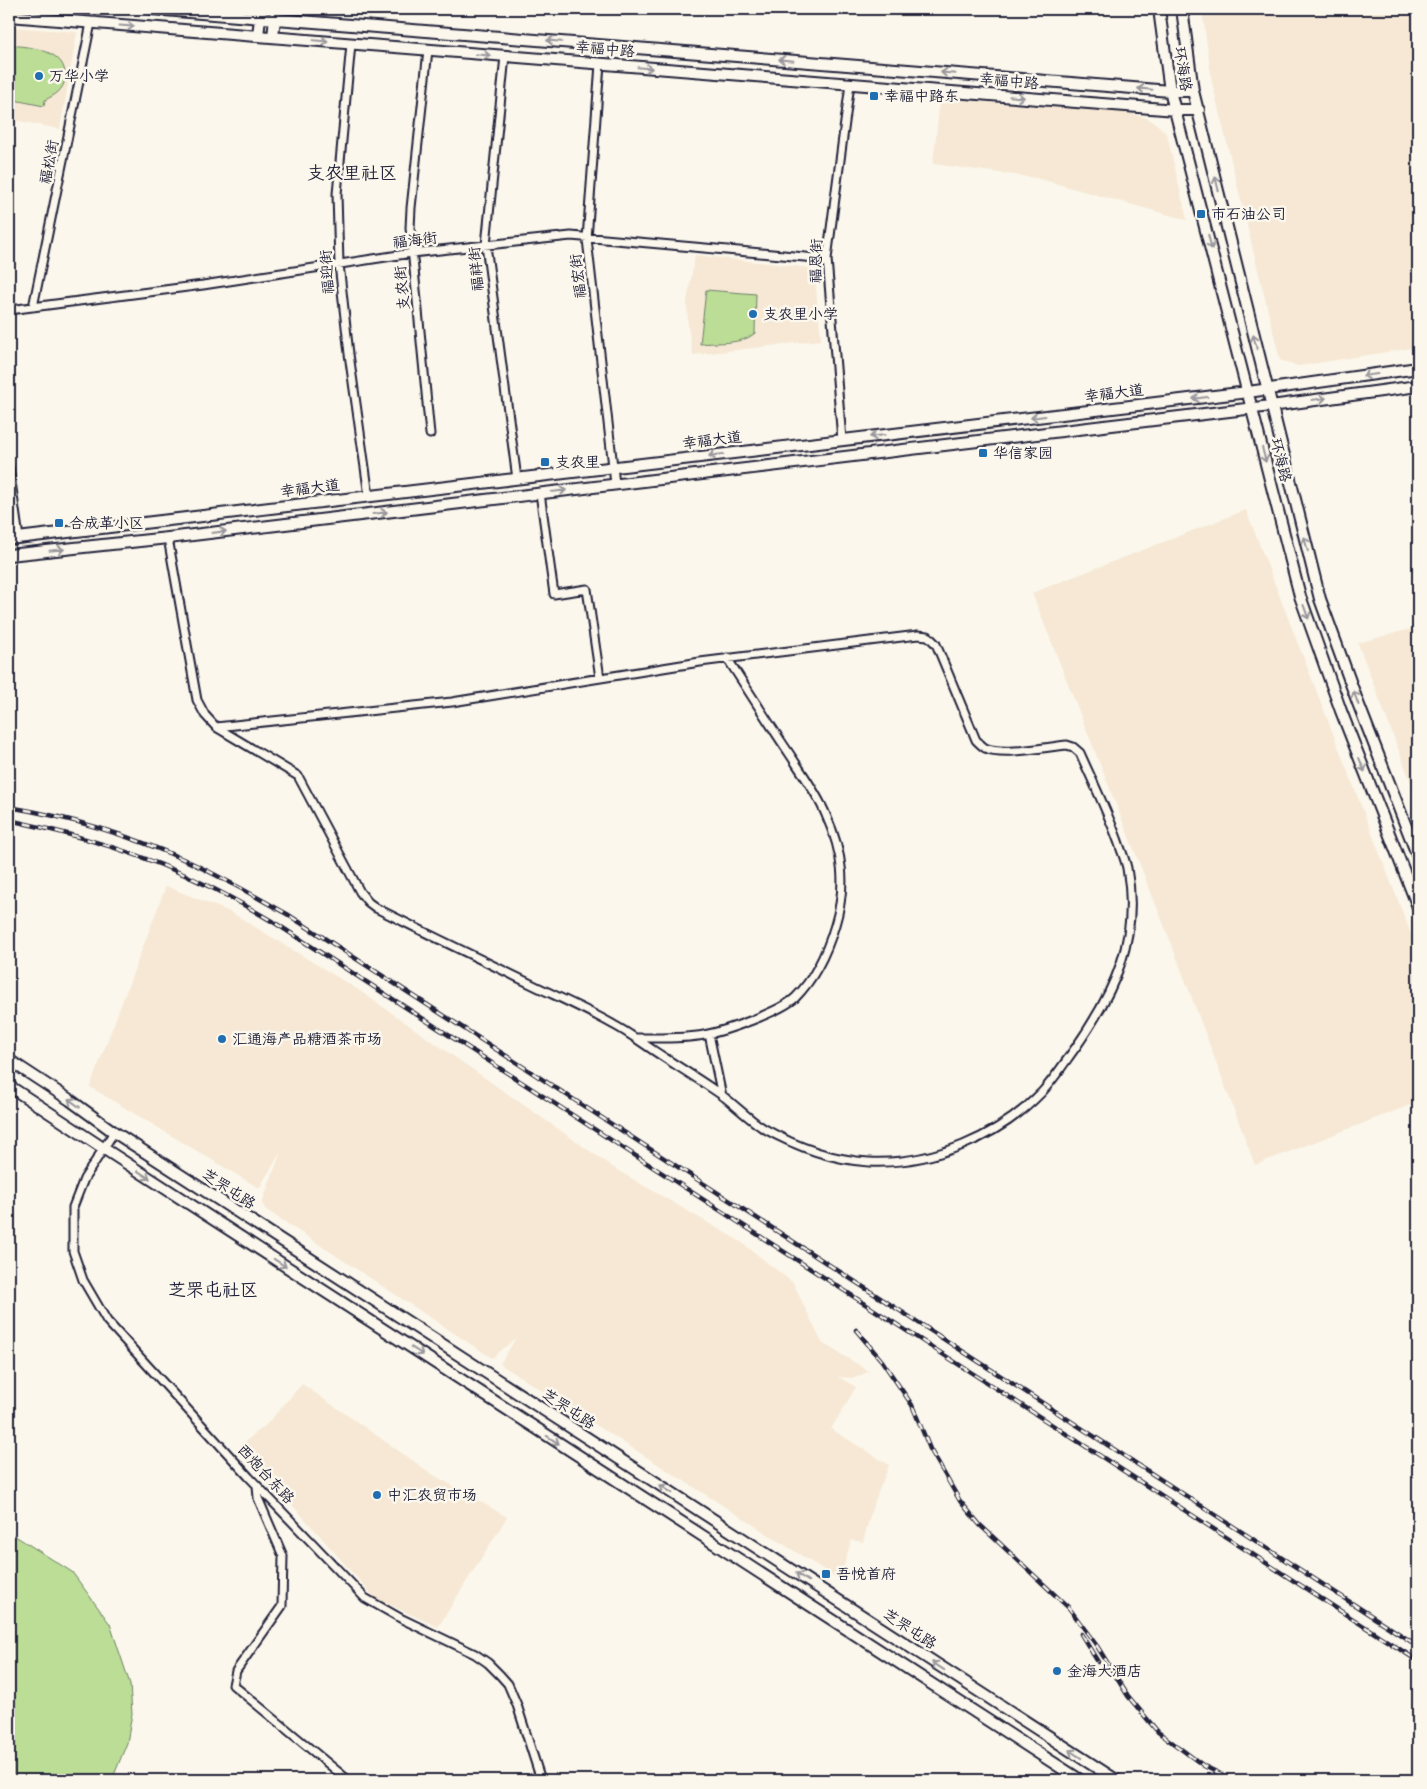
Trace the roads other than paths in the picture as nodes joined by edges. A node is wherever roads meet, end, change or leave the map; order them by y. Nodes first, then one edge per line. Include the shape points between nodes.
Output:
1 (152, 9) edge
2 (1159, 9) edge
3 (1182, 9) edge
4 (260, 13) edge
5 (276, 14) edge
6 (9, 16) edge
7 (91, 23) junction
8 (258, 36) junction
9 (273, 37) junction
10 (351, 44) junction
11 (428, 50) junction
12 (505, 56) junction
13 (600, 64) junction
14 (850, 84) junction
15 (1193, 90) junction
16 (1170, 91) junction
17 (1176, 110) junction
18 (1199, 110) junction
19 (587, 238) junction
20 (486, 245) junction
21 (412, 253) junction
22 (827, 259) junction
23 (339, 264) junction
24 (33, 307) junction
25 (9, 310) edge
26 (1418, 368) edge
27 (1418, 386) edge
28 (1267, 389) junction
29 (1248, 392) junction
30 (1271, 406) junction
31 (1252, 408) junction
32 (430, 434) dead end
33 (842, 440) junction
34 (9, 467) edge
35 (613, 467) junction
36 (517, 479) junction
37 (615, 484) junction
38 (540, 493) junction
39 (369, 496) junction
40 (14, 538) edge
41 (168, 538) junction
42 (9, 555) edge
43 (727, 658) junction
44 (600, 678) junction
45 (216, 727) junction
46 (1418, 857) edge
47 (1418, 907) edge
48 (708, 1034) junction
49 (635, 1038) junction
50 (9, 1060) edge
51 (9, 1086) edge
52 (722, 1096) junction
53 (114, 1132) junction
54 (103, 1148) junction
55 (257, 1485) junction
56 (348, 1780) edge
57 (541, 1780) edge
58 (1080, 1780) edge
59 (1116, 1780) edge

1 - 4 main road, 幸福中路
2 - 16 main road, 环海路
3 - 15 main road, 环海路
4 - 5 main road, 幸福中路
4 - 8 main road
5 - 9 main road
16 -> 5 main road, 幸福中路
6 - 7 main road, 幸福中路
7 -> 8 main road, 幸福中路
7 - 24 street, 福松街
8 - 9 main road, 幸福中路
9 -> 10 main road, 幸福中路
10 - 11 main road, 幸福中路
10 - 23 street, 福迎街 via 337,194
11 -> 12 main road, 幸福中路
11 - 21 street, 支农街 via 411,208
12 - 13 main road, 幸福中路
12 - 20 street, 福祥街
13 -> 14 main road, 幸福中路
13 - 19 street, 福宏街
14 -> 17 main road, 幸福中路
14 - 22 street, 福恩街
15 - 16 main road, 幸福中路
15 - 18 main road, 环海路
16 - 17 main road, 环海路
17 - 18 main road, 幸福中路
17 -> 29 main road, 环海路
28 -> 18 main road, 环海路
19 - 20 street, 福海街 via 570,236
19 - 22 street, 福海街
19 - 35 street, 福宏街
20 - 21 street, 福海街
20 - 36 street, 福祥街
21 - 23 street, 福海街
21 - 32 street, 支农街
22 - 33 street, 福恩街
23 - 24 street, 福海街
23 - 39 street, 福迎街 via 348,354
24 - 25 street, 福海街
26 -> 28 main road, 幸福大道
30 -> 27 main road, 幸福大道
28 - 29 main road, 幸福大道
28 - 30 main road, 环海路
29 - 31 main road, 环海路
29 -> 33 main road, 幸福大道
30 - 31 main road, 幸福大道
46 -> 30 main road, 环海路 via 1320,599
31 - 37 main road, 幸福大道
31 -> 47 main road, 环海路 via 1300,596
33 -> 35 main road, 幸福大道
34 - 40 street
35 - 36 main road, 幸福大道
35 - 37 street, 福宏街
36 - 39 main road, 幸福大道
38 -> 37 main road, 幸福大道
41 -> 38 main road, 幸福大道
38 - 44 street via 554,594 588,589
39 - 40 main road, 幸福大道
42 -> 41 main road, 幸福大道
41 - 45 street via 197,700 205,716
43 - 44 street
43 - 48 street via 826,814 840,853 842,896 829,946 813,976 794,998 769,1013
43 - 52 street via 928,636 936,644 976,740 984,747 1007,751 1067,745 1080,753 1127,866 1130,899 1128,942 1118,973 1092,1024 1042,1092 994,1130 966,1144 902,1161 869,1162 838,1157 813,1151 761,1127
44 - 45 street via 452,702
45 - 49 street via 298,776 360,892 376,908 615,1025
48 - 49 street
48 - 52 street
49 - 52 street
53 -> 50 main road, 芝罘屯路
51 - 54 main road
53 - 54 street, 西炮台东路
59 -> 53 main road, 芝罘屯路
54 - 55 street, 西炮台东路 via 84,1179 73,1207 73,1251 83,1280 108,1321
54 -> 58 main road
55 - 56 street via 258,1498 284,1556 282,1606 236,1671 233,1685
55 - 57 street, 西炮台东路 via 365,1598 476,1654 500,1674 517,1705

